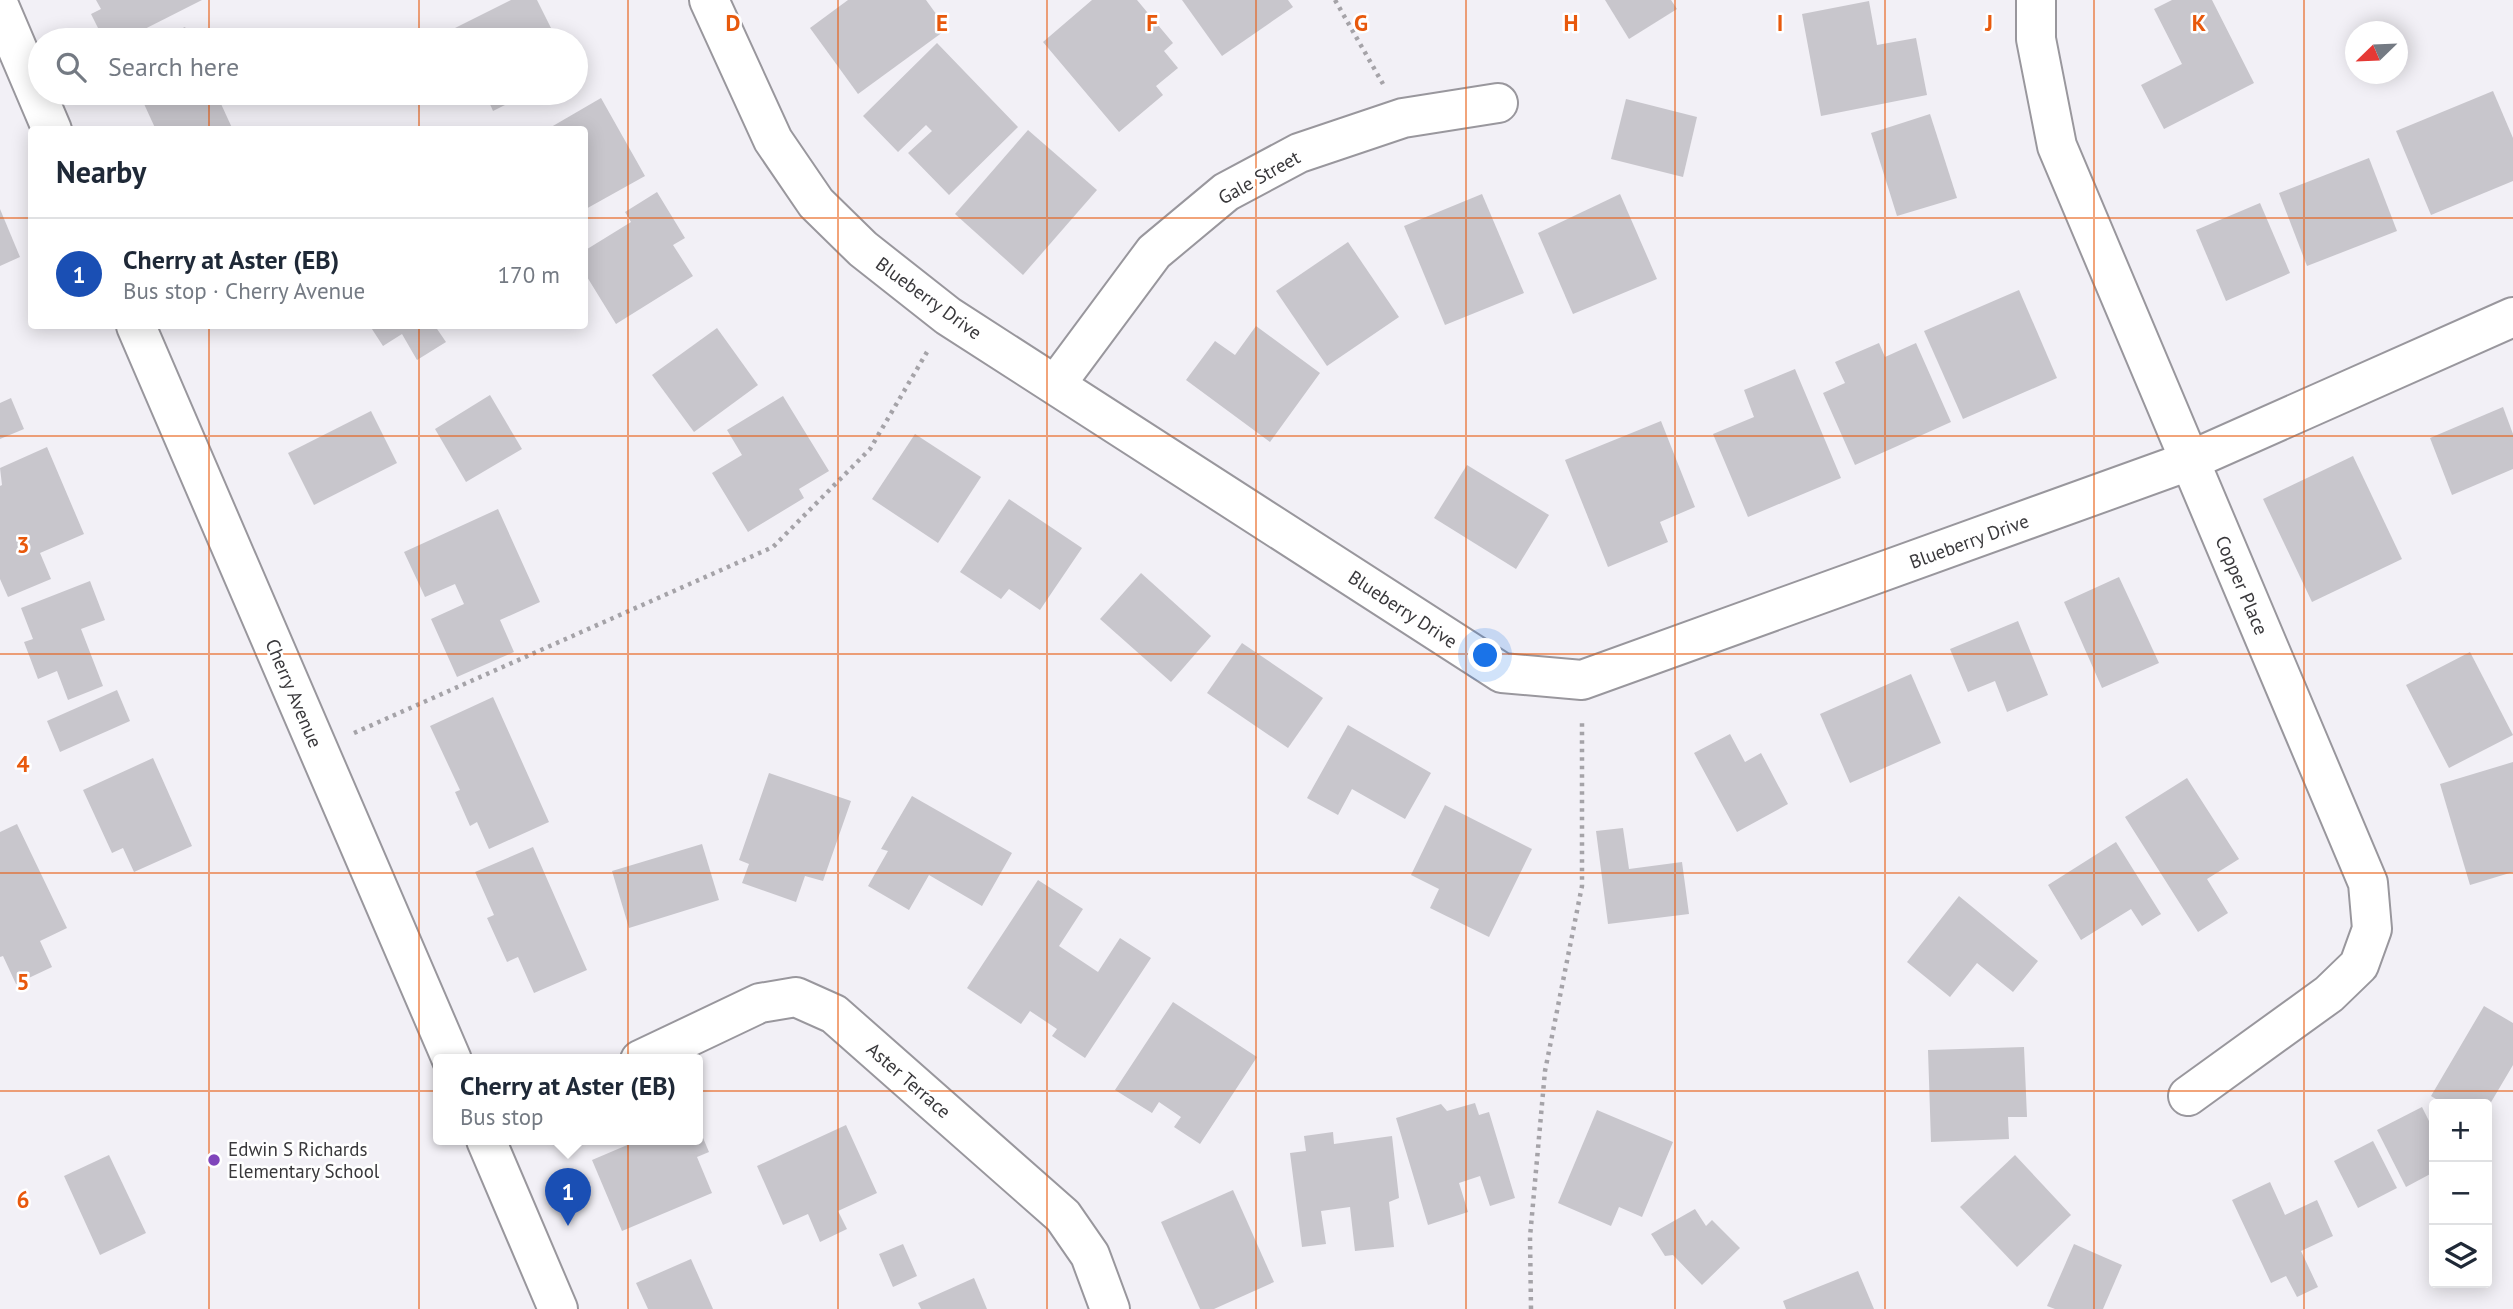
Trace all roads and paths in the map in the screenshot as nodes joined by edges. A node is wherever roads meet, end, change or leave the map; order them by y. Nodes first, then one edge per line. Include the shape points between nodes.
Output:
1 (709, 0) edge
2 (1335, 0) edge
3 (2036, 0) edge
4 (0, 8) edge
5 (28, 74) edge
6 (1499, 103) dead end
7 (41, 105) edge
8 (1403, 118) junction
9 (50, 126) edge
10 (948, 316) junction
11 (2513, 317) edge
12 (137, 329) edge
13 (1056, 384) junction
14 (2189, 461) junction
15 (1582, 680) junction
16 (318, 749) junction
17 (449, 1054) edge
18 (653, 1054) edge
19 (2188, 1096) dead end
20 (488, 1145) edge
21 (558, 1309) edge
22 (1111, 1309) edge
23 (1531, 1309) edge

1 - 10 street, Blueberry Drive via 773,140 816,203 863,249
2 - 8 path
3 - 14 street, Copper Place via 2036,38 2057,146
4 - 5 street
6 - 8 street, Gale Street
7 - 9 street
8 - 13 street, Gale Street via 1299,153 1226,192 1154,252
10 - 13 street, Blueberry Drive
10 - 16 path via 870,449 773,547
11 - 14 street, Blueberry Drive
12 - 16 street, Cherry Avenue
13 - 15 street, Blueberry Drive via 1503,673
14 - 15 street, Blueberry Drive
14 - 19 street, Copper Place via 2368,883 2372,929 2359,965 2329,994
15 - 23 path via 1582,886 1545,1071 1530,1237
16 - 17 street, Cherry Avenue
18 - 22 street, Aster Terrace via 760,1003 796,997 834,1014 1063,1216 1090,1255
20 - 21 street

